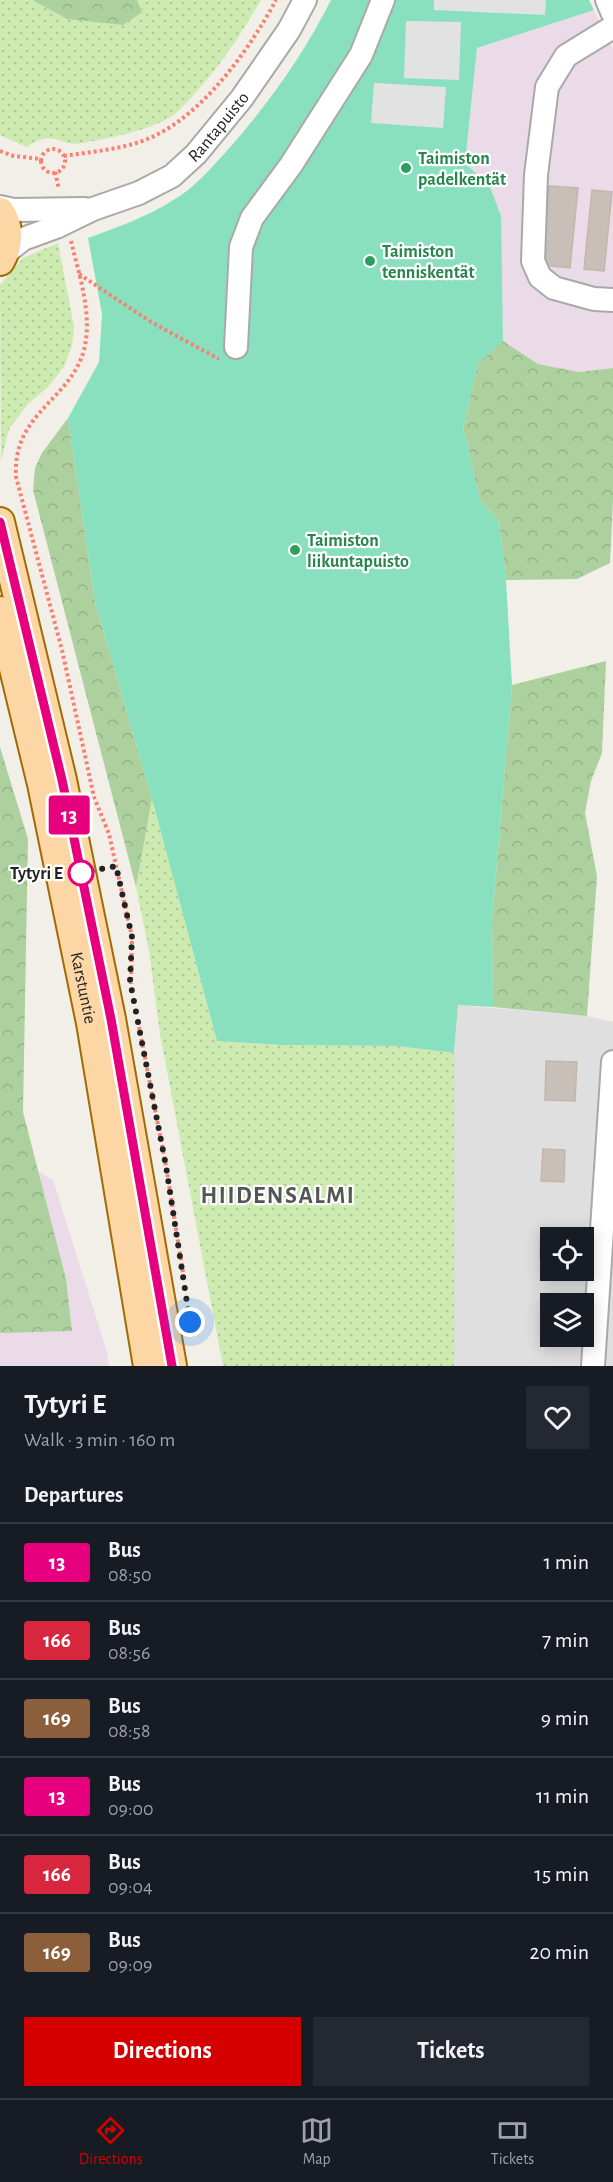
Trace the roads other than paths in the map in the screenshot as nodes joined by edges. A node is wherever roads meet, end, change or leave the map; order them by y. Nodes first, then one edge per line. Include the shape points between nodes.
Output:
1 (305, 0) edge
2 (383, 0) edge
3 (607, 0) edge
4 (613, 14) edge
5 (613, 27) edge
6 (0, 207) edge
7 (93, 209) junction
8 (0, 212) edge
9 (2, 257) edge
10 (613, 300) edge
11 (230, 354) road end
12 (0, 522) edge
13 (0, 611) edge
14 (613, 1062) edge
15 (148, 1366) edge
16 (172, 1366) edge
17 (593, 1366) edge

1 - 7 street, Rantapuisto via 242,98 196,154 172,176
2 - 11 street via 355,64 252,218 241,248
3 - 4 street
5 - 10 street via 566,56 548,87 536,175 533,261 540,277 554,288
6 - 7 street, Rantapuisto
7 - 9 street, Rantapuisto via 23,239
8 - 9 main road via 8,242
12 - 16 main road, Karstuntie via 62,780 111,1019
13 - 15 main road, Karstuntie via 42,784 92,1023
14 - 17 street

